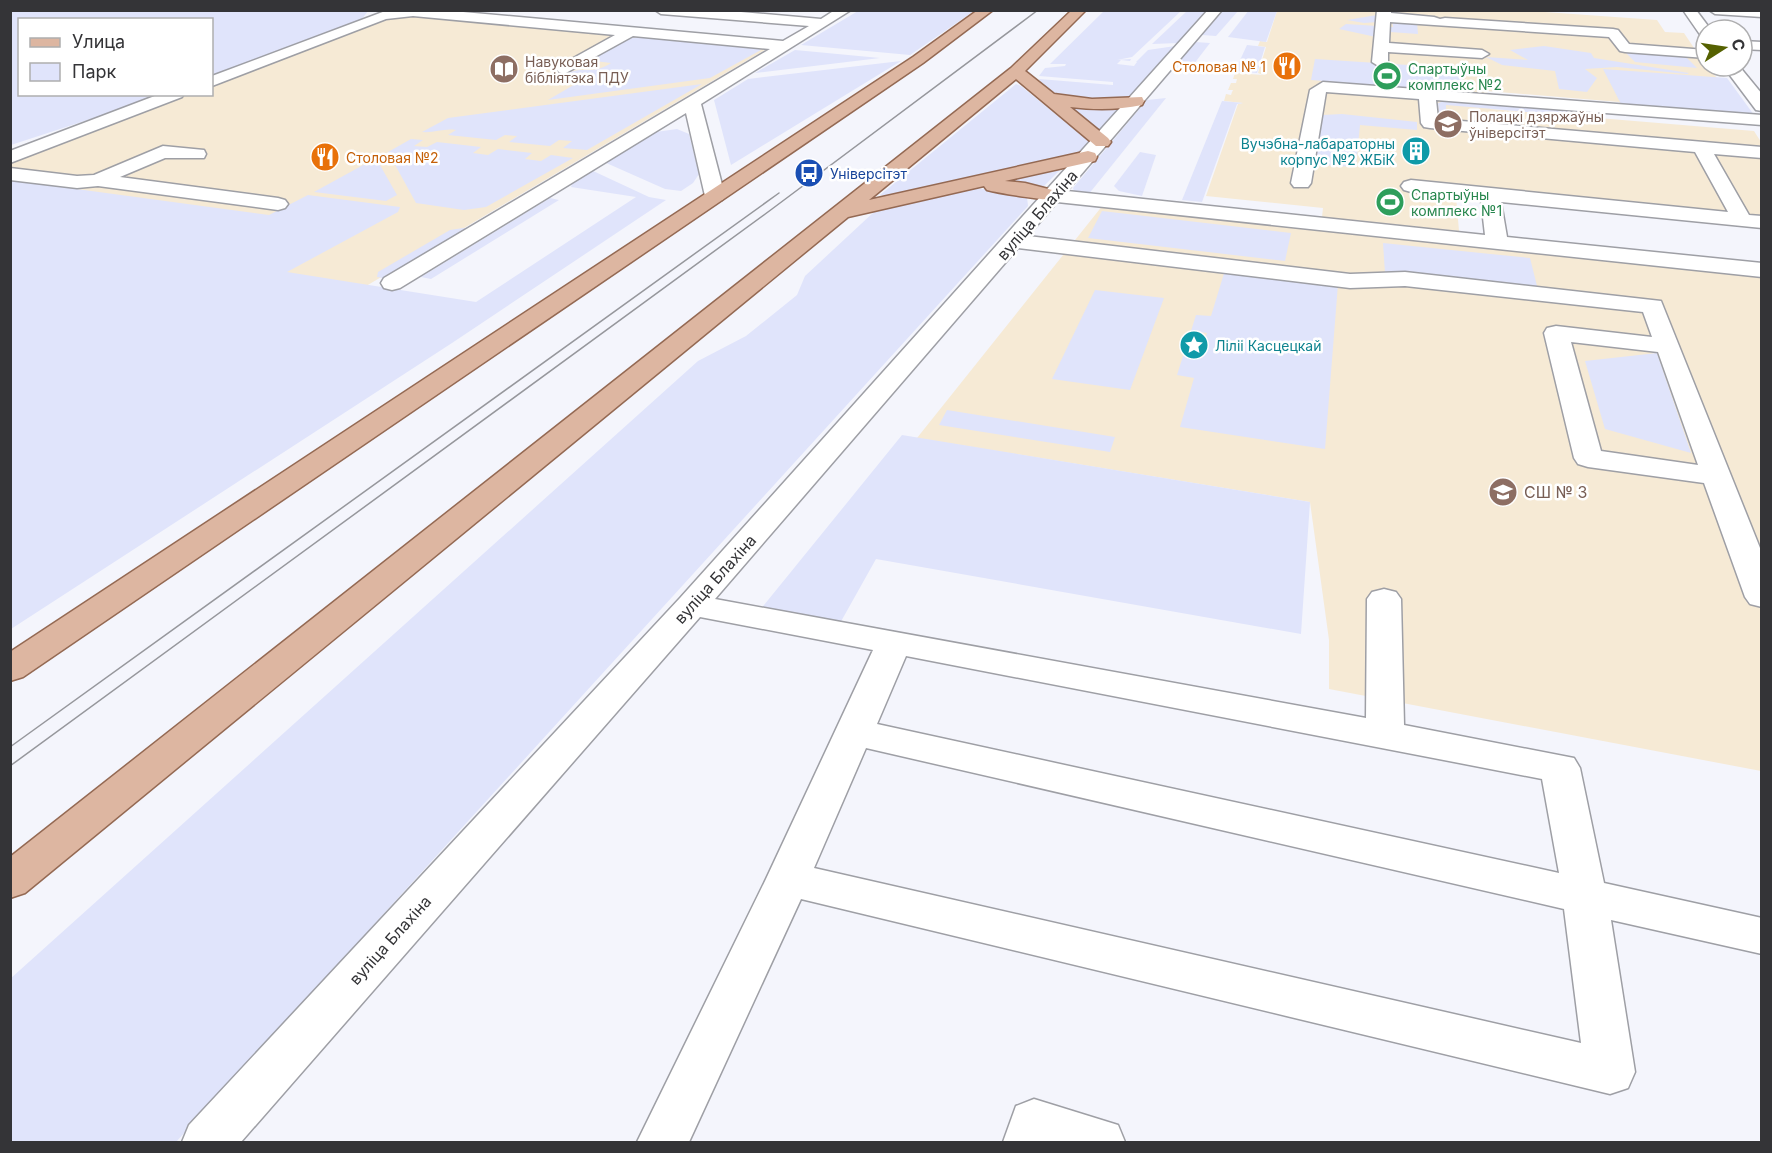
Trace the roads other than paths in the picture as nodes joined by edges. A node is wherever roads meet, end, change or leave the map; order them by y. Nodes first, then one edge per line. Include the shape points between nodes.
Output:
1 (661, 10) edge
2 (845, 10) edge
3 (987, 10) edge
4 (1080, 10) edge
5 (1216, 10) edge
6 (1715, 10) edge
7 (1723, 11) edge
8 (1761, 13) edge
9 (1384, 14) edge
10 (513, 15) edge
11 (823, 23) junction
12 (632, 31) junction
13 (786, 46) junction
14 (1694, 53) edge
15 (1482, 54) dead end
16 (564, 69) dead end
17 (1016, 71) junction
18 (1740, 78) edge
19 (213, 81) edge
20 (1428, 94) junction
21 (171, 96) edge
22 (1047, 97) junction
23 (1136, 102) junction
24 (692, 103) junction
25 (1761, 106) edge
26 (1761, 120) edge
27 (1701, 147) junction
28 (1095, 150) junction
29 (1761, 153) edge
30 (197, 154) dead end
31 (10, 158) edge
32 (10, 174) edge
33 (98, 180) junction
34 (959, 186) junction
35 (1412, 186) dead end
36 (1490, 195) junction
37 (715, 196) junction
38 (1053, 196) junction
39 (278, 204) dead end
40 (838, 213) junction
41 (1294, 221) junction
42 (1752, 221) edge
43 (1014, 241) junction
44 (1497, 242) junction
45 (1761, 270) edge
46 (392, 283) dead end
47 (1668, 346) junction
48 (1716, 476) junction
49 (1761, 597) edge
50 (1384, 599) dead end
51 (692, 605) junction
52 (894, 643) junction
53 (10, 669) edge
54 (853, 732) junction
55 (1384, 735) junction
56 (788, 879) junction
57 (10, 881) edge
58 (1585, 897) junction
59 (1761, 936) edge
60 (208, 1143) edge
61 (663, 1143) edge
62 (1029, 1143) edge
63 (1098, 1143) edge

1 - 11 street
2 - 11 street
3 - 37 main road
4 - 17 main road
5 - 23 street, вуліца Блахіна
6 - 7 street
7 - 8 street
9 - 14 street via 1613,33 1625,48
9 - 15 street via 1381,54
10 - 12 street
10 - 19 street via 384,15
11 - 13 street
12 - 13 street
12 - 16 street
13 - 24 street
17 - 22 main road
17 - 40 main road
18 - 25 street
20 - 26 street
20 - 27 street via 1431,127 1482,135
20 - 41 street via 1334,86 1318,90
21 - 31 street
22 - 23 main road via 1102,106
22 - 28 main road
23 - 28 street, вуліца Блахіна
24 - 37 street
24 - 46 street
27 - 29 street
27 - 42 street
28 - 34 main road
28 - 38 street, вуліца Блахіна
30 - 33 street via 163,152
32 - 33 street via 77,182
33 - 39 street
34 - 38 main road via 1015,188
34 - 40 main road
35 - 36 street
36 - 42 street
36 - 44 street
37 - 53 main road
38 - 41 street
38 - 43 street, вуліца Блахіна
40 - 57 main road
41 - 44 street
43 - 47 street via 1350,281 1405,279 1653,306
43 - 51 street, вуліца Блахіна
44 - 45 street
47 - 48 street
47 - 48 street via 1556,333 1588,459
48 - 49 street
50 - 55 street
51 - 52 street
51 - 60 street, вуліца Блахіна
52 - 54 street
52 - 55 street
54 - 56 street
54 - 58 street
55 - 58 street via 1560,768
56 - 58 street via 1610,1072
56 - 61 street
58 - 59 street
62 - 63 street via 1034,1123

